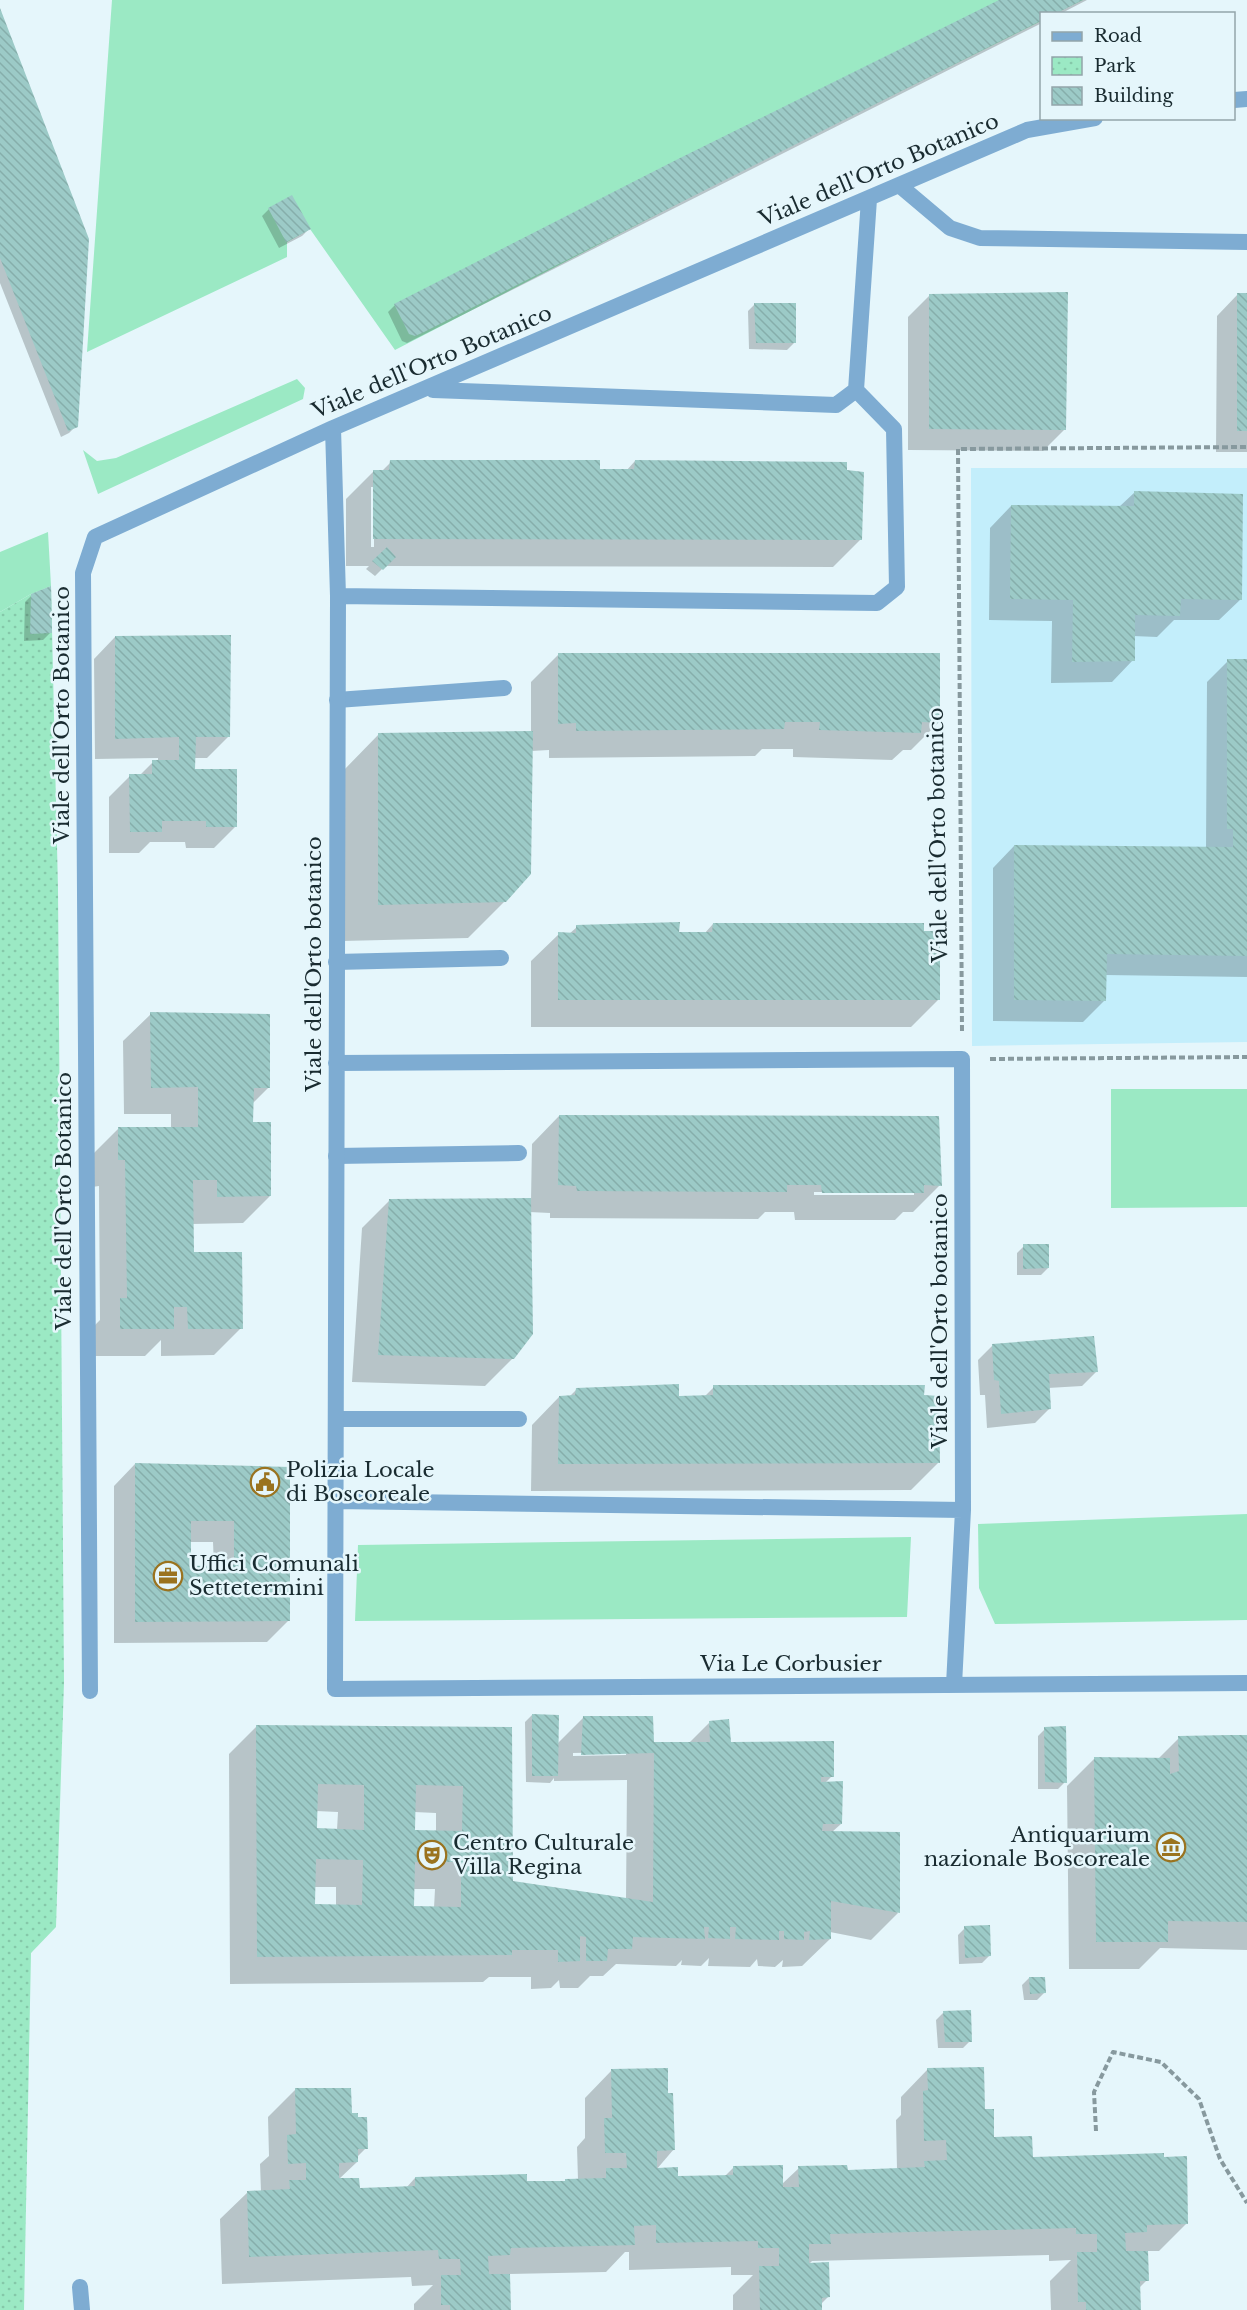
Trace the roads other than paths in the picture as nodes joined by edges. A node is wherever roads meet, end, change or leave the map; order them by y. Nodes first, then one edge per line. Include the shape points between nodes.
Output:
1 (1084, 120) edge
2 (899, 185) junction
3 (868, 199) junction
4 (1247, 242) edge
5 (426, 390) junction
6 (856, 390) junction
7 (333, 428) junction
8 (338, 596) junction
9 (504, 688) dead end
10 (337, 700) junction
11 (501, 958) dead end
12 (336, 962) junction
13 (336, 1063) junction
14 (519, 1153) dead end
15 (336, 1156) junction
16 (336, 1419) junction
17 (519, 1419) dead end
18 (335, 1501) junction
19 (963, 1510) junction
20 (1247, 1683) edge
21 (954, 1685) junction
22 (335, 1689) joint
23 (90, 1691) dead end
24 (80, 2287) dead end
25 (82, 2310) edge

1 - 2 street, Viale dell'Orto Botanico via 1027,130
2 - 3 street, Viale dell'Orto Botanico
2 - 4 street via 950,228 980,238
3 - 5 street, Viale dell'Orto Botanico
3 - 6 street
5 - 6 street via 836,405
5 - 7 street, Viale dell'Orto Botanico
6 - 8 street via 894,429 897,587 877,603
7 - 8 street, Viale dell'Orto botanico
7 - 23 street, Viale dell'Orto Botanico via 95,537 83,573
8 - 10 street, Viale dell'Orto botanico
9 - 10 street
10 - 12 street, Viale dell'Orto botanico
11 - 12 street
12 - 13 street, Viale dell'Orto botanico
13 - 15 street, Viale dell'Orto botanico
13 - 19 street, Viale dell'Orto botanico via 962,1059
14 - 15 street
15 - 16 street, Viale dell'Orto botanico
16 - 17 street
16 - 18 street, Viale dell'Orto botanico
18 - 19 street
18 - 22 street, Viale dell'Orto botanico
19 - 21 street, Viale dell'Orto botanico
20 - 21 street, Via Le Corbusier
21 - 22 street, Via Le Corbusier
24 - 25 street

